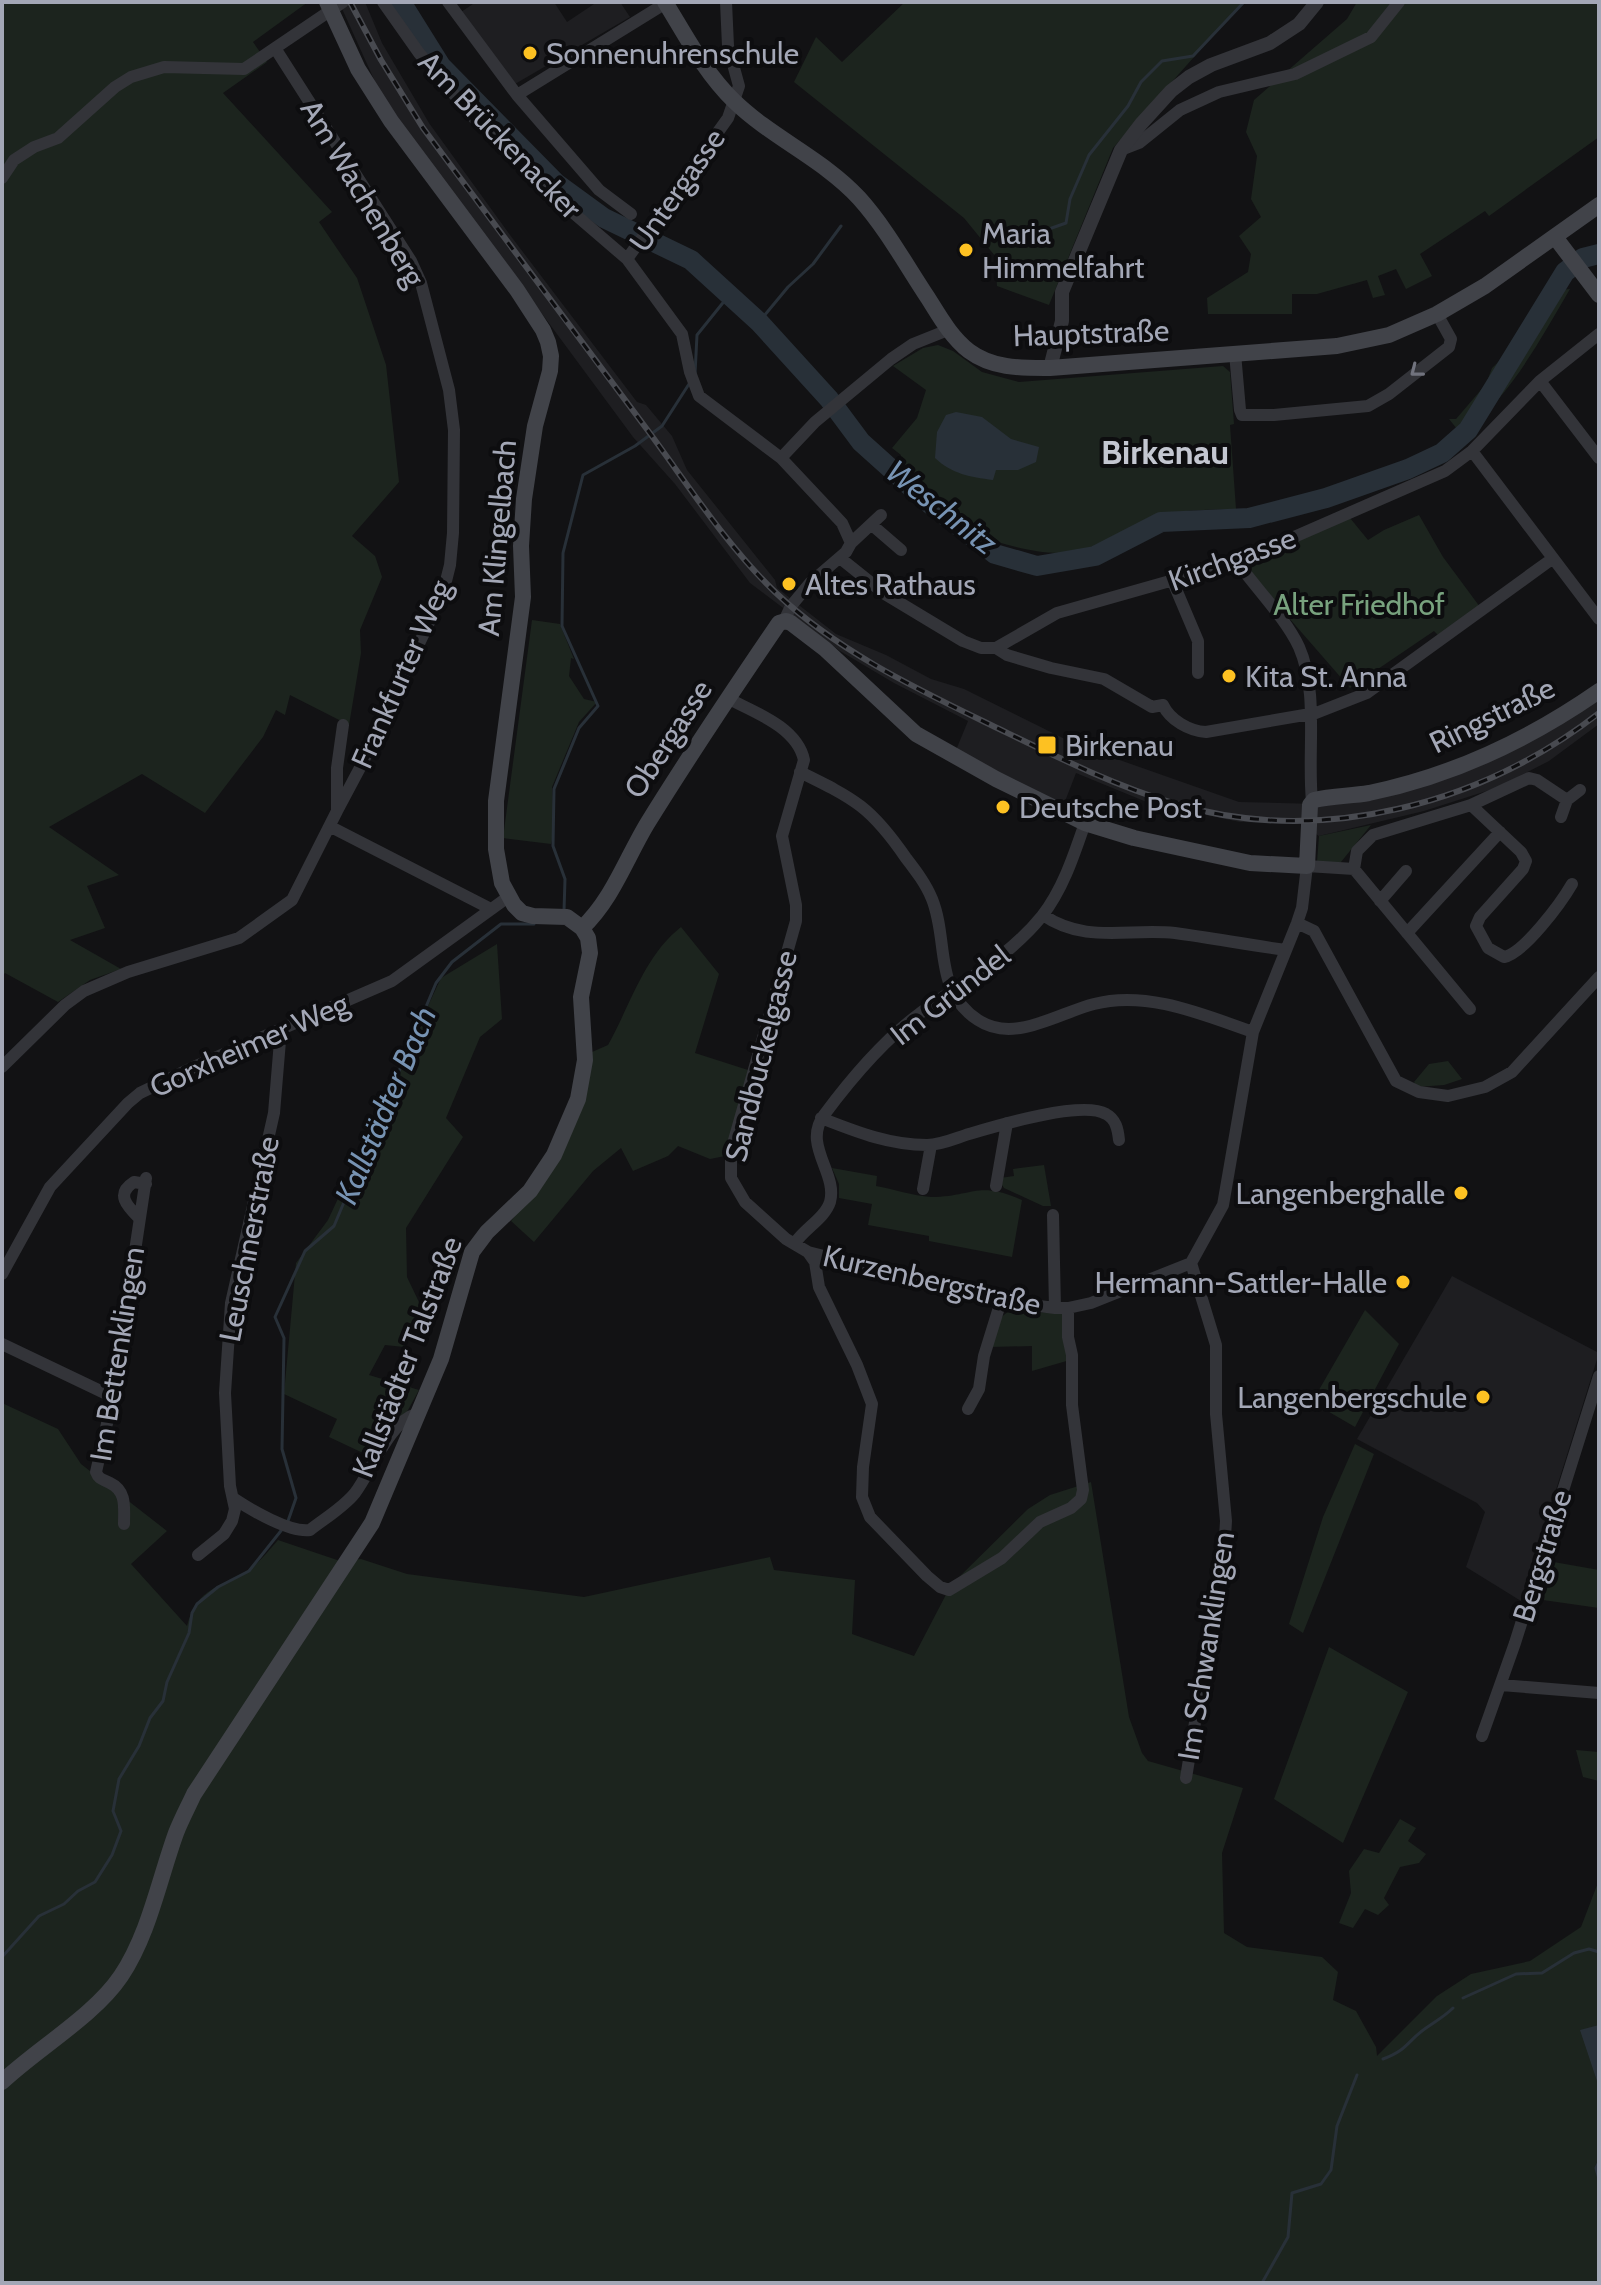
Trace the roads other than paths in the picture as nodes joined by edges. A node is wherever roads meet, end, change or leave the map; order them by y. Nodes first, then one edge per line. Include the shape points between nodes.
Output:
1 (383, 2) edge
2 (448, 2) edge
3 (726, 2) edge
4 (1317, 2) edge
5 (1399, 2) edge
6 (666, 3) edge
7 (333, 4) edge
8 (275, 48) junction
9 (517, 95) junction
10 (735, 102) junction
11 (1121, 150) junction
12 (2, 178) edge
13 (1599, 205) edge
14 (631, 214) dead end
15 (1555, 237) junction
16 (627, 259) junction
17 (1595, 290) edge
18 (1437, 314) junction
19 (948, 330) junction
20 (1599, 334) edge
21 (1235, 353) junction
22 (1050, 368) junction
23 (1540, 381) junction
24 (1472, 451) junction
25 (781, 458) junction
26 (1599, 458) edge
27 (453, 533) joint
28 (851, 543) junction
29 (901, 550) dead end
30 (840, 558) junction
31 (1552, 559) junction
32 (1237, 562) junction
33 (1173, 582) junction
34 (1599, 619) edge
35 (784, 621) junction
36 (996, 648) junction
37 (1198, 673) dead end
38 (1599, 691) edge
39 (727, 698) junction
40 (1310, 714) junction
41 (343, 725) dead end
42 (800, 772) junction
43 (1580, 790) dead end
44 (1567, 800) junction
45 (1312, 801) junction
46 (1471, 805) junction
47 (337, 811) junction
48 (1561, 817) dead end
49 (1085, 823) junction
50 (331, 827) junction
51 (1500, 832) junction
52 (1307, 866) junction
53 (1354, 869) junction
54 (1406, 871) dead end
55 (1572, 884) dead end
56 (508, 897) junction
57 (1380, 901) junction
58 (491, 909) junction
59 (1043, 915) junction
60 (1297, 923) junction
61 (582, 928) junction
62 (1407, 933) junction
63 (1286, 950) junction
64 (1599, 977) edge
65 (952, 992) junction
66 (1470, 1009) dead end
67 (281, 1029) junction
68 (1253, 1032) junction
69 (2, 1067) edge
70 (821, 1118) junction
71 (1007, 1123) junction
72 (1119, 1140) dead end
73 (931, 1145) junction
74 (996, 1186) dead end
75 (923, 1189) dead end
76 (1053, 1215) dead end
77 (139, 1218) junction
78 (795, 1243) junction
79 (808, 1252) junction
80 (1191, 1263) junction
81 (2, 1274) edge
82 (1001, 1301) junction
83 (1061, 1308) junction
84 (2, 1344) edge
85 (1599, 1376) edge
86 (113, 1397) junction
87 (968, 1409) dead end
88 (416, 1414) junction
89 (233, 1498) junction
90 (124, 1524) dead end
91 (198, 1555) dead end
92 (1501, 1685) junction
93 (1599, 1693) edge
94 (1482, 1736) dead end
95 (1186, 1778) dead end
96 (2, 2082) edge

1 - 16 street, Am Brückenacker via 475,119
2 - 9 street
3 - 10 street via 728,46 739,86
4 - 11 street via 1299,24 1270,43 1189,77
5 - 11 street via 1371,37 1295,74 1219,92 1180,110 1139,143
6 - 9 street
6 - 10 main road, Hauptstraße
7 - 8 street
7 - 56 main road, Am Klingelbach via 358,69 517,290 543,330 551,356 524,499 523,597 496,801 497,864
8 - 12 street via 238,70 164,67 131,77 58,138 14,160
8 - 27 street, Am Wachenberg via 421,283 449,390 456,455
9 - 14 street via 599,190
10 - 16 street, Untergasse
10 - 19 main road, Hauptstraße via 858,197
11 - 22 street via 1062,292 1062,321
13 - 15 main road, Hauptstraße
15 - 17 main road
15 - 18 main road, Hauptstraße
16 - 25 street, Untergasse via 682,334 694,387 705,403
18 - 21 main road, Hauptstraße via 1363,342
18 -> 21 street via 1451,339 1449,347 1368,406 1242,415
19 - 22 main road, Hauptstraße via 985,361
19 - 25 street via 891,359 815,422
20 - 23 street, Kirchgasse
21 - 22 main road, Hauptstraße
23 - 24 street, Kirchgasse
23 - 26 street
24 - 31 street
24 - 32 street, Kirchgasse via 1445,471
25 - 28 street, Untergasse via 842,523
27 - 47 street, Frankfurter Weg via 437,608
28 - 29 street, Obergasse via 876,520
28 - 30 street, Obergasse
30 - 35 street, Obergasse via 797,598
30 - 36 street via 878,589 963,641
31 - 34 street
31 - 40 street via 1367,693
32 - 33 street, Kirchgasse
32 - 40 street via 1300,649
33 - 36 street, Kirchgasse via 1057,613
33 - 37 street via 1198,641
35 - 39 main road, Obergasse
35 - 49 main road via 825,649 916,734
36 - 40 street via 1051,668 1104,679 1152,707 1163,705 1167,715 1195,731
38 - 45 main road, Ringstraße via 1482,758 1423,780
39 - 42 street, Sandbuckelgasse via 791,736 804,756
39 - 61 main road, Obergasse via 627,857 605,902
40 - 45 street
41 - 47 street
42 - 65 street via 869,811 922,880 933,901
42 - 78 street, Sandbuckelgasse via 782,836 796,921 730,1167 745,1202
43 - 44 street
44 - 46 street via 1529,778
44 - 48 street
45 - 52 main road
46 - 51 street
46 - 53 street via 1373,835 1357,851
47 - 50 street
49 - 52 main road via 1253,864
49 - 59 street, Im Gründel via 1068,873
50 - 58 street
50 - 69 street via 292,900 239,938 84,991
51 - 55 street via 1526,861 1476,926 1494,954 1504,957 1516,951
51 - 62 street
52 - 53 street
52 - 60 street
53 - 57 street
54 - 57 street
56 - 58 street, Gorxheimer Weg
56 - 61 main road via 522,913 562,916
57 - 62 street
58 - 67 street, Gorxheimer Weg via 392,981
59 - 63 street via 1082,933 1172,933
59 - 65 street, Im Gründel via 1009,950
60 - 63 street
60 - 64 street via 1314,931 1396,1081 1419,1092 1448,1096 1485,1087 1512,1072
61 - 88 main road, Kallstädter Talstraße via 589,945 581,997 585,1060 574,1111 530,1191 472,1252 441,1359
62 - 66 street
63 - 68 street
65 - 68 street via 978,1021 999,1028 1032,1026 1095,1003 1144,1001
65 - 70 street, Im Gründel via 887,1044
67 - 81 street, Gorxheimer Weg via 128,1103 50,1187
67 - 89 street, Leuschnerstraße via 274,1113 231,1303 225,1393
68 - 80 street via 1223,1205
70 - 73 street via 875,1139
70 - 78 street via 816,1136 831,1188 829,1204
71 - 72 street via 1093,1110 1107,1114 1117,1126
71 - 73 street
71 - 74 street
73 - 75 street
76 - 83 street, Kurzenbergstraße
77 - 77 street, Im Bettenklingen via 146,1181 134,1182 123,1194
77 - 86 street, Im Bettenklingen
78 - 79 street, Sandbuckelgasse
79 - 82 street, Kurzenbergstraße
79 - 83 street via 872,1404 863,1467 865,1507 943,1589 962,1584 1002,1558 1040,1522 1081,1499 1072,1355
80 - 83 street, Kurzenbergstraße via 1091,1303
80 - 95 street, Im Schwanklingen via 1216,1345 1226,1521
82 - 83 street, Kurzenbergstraße
82 - 87 street via 979,1389
84 - 86 street
85 - 92 street, Bergstraße
86 - 90 street, Im Bettenklingen via 96,1472 121,1493
88 - 89 street via 391,1437 354,1494 310,1530 284,1525
88 - 96 main road, Kallstädter Talstraße via 363,1540 194,1794 145,1926 120,1977 104,1997
89 - 91 street, Leuschnerstraße via 230,1526
92 - 93 street
92 - 94 street, Bergstraße

